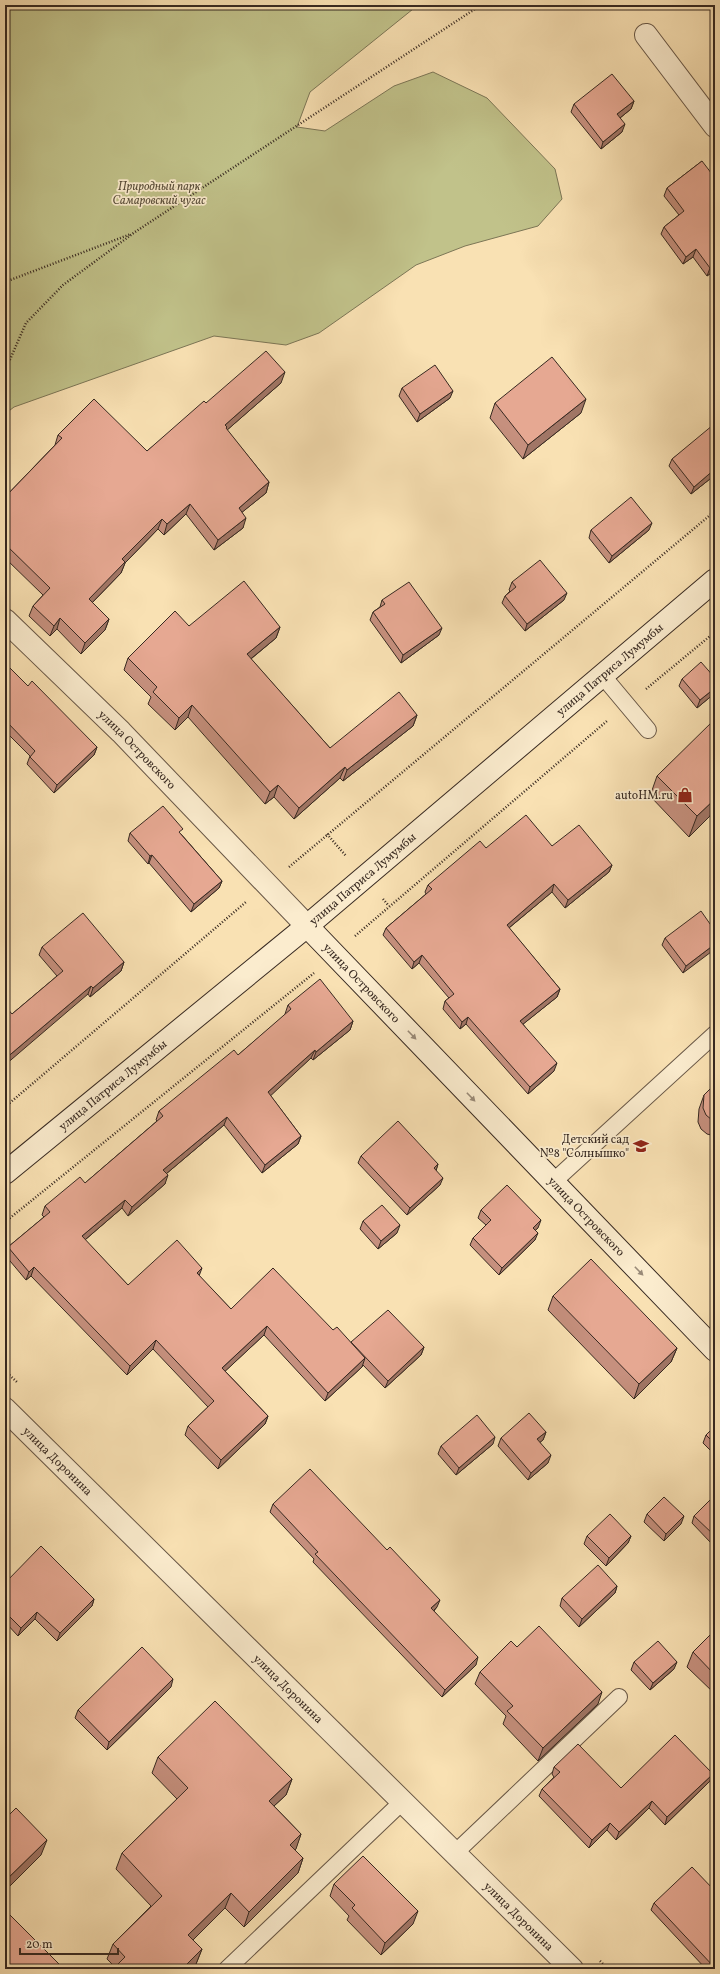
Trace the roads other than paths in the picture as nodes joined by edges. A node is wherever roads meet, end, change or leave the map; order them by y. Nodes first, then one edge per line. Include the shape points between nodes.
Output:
1 (646, 35) dead end
2 (715, 126) edge
3 (715, 580) edge
4 (5, 620) edge
5 (602, 675) junction
6 (648, 730) dead end
7 (307, 926) junction
8 (715, 1035) edge
9 (5, 1173) edge
10 (553, 1182) junction
11 (715, 1350) edge
12 (5, 1409) edge
13 (619, 1696) dead end
14 (402, 1802) junction
15 (455, 1853) junction
16 (227, 1969) edge
17 (572, 1969) edge

1 - 2 street
3 - 5 street, улица Патриса Лумумбы
4 - 7 street, улица Островского via 121,732
5 - 6 lane
5 - 7 street, улица Патриса Лумумбы
7 - 9 street, улица Патриса Лумумбы
7 -> 10 street, улица Островского
8 - 10 lane
10 -> 11 street, улица Островского
12 - 14 street, улица Доронина
13 - 15 lane
14 - 15 street, улица Доронина
14 - 16 lane
15 - 17 street, улица Доронина

